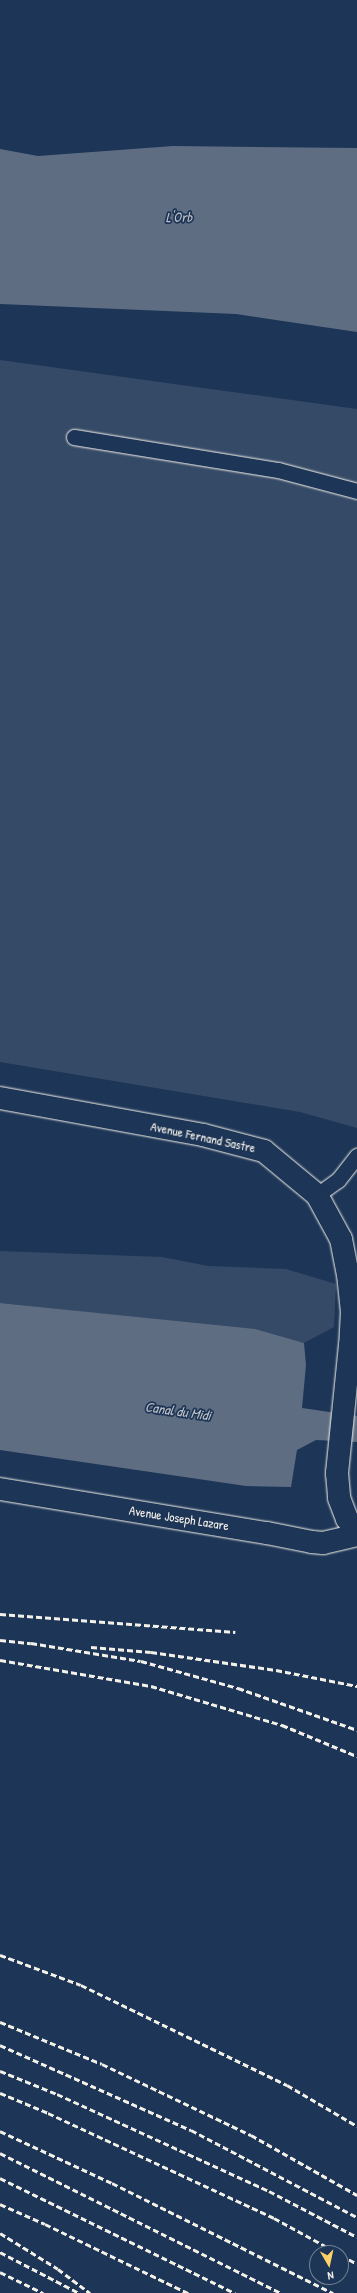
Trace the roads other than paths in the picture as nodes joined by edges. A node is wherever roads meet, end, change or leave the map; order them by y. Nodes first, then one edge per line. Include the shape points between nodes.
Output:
1 (74, 437) dead end
2 (357, 491) edge
3 (0, 1098) edge
4 (357, 1156) edge
5 (317, 1195) junction
6 (354, 1311) edge
7 (0, 1489) edge
8 (357, 1532) edge
9 (357, 1535) edge

1 - 2 lane via 278,470
3 - 5 main road, Avenue Fernand Sastre via 203,1135 264,1151
4 - 5 lane via 338,1180
5 - 6 main road, Avenue Fernand Sastre via 341,1239
6 - 8 main road, Avenue Fernand Sastre via 337,1474 339,1498 347,1519
7 - 9 main road, Avenue Joseph Lazare via 267,1532 312,1542 323,1543

